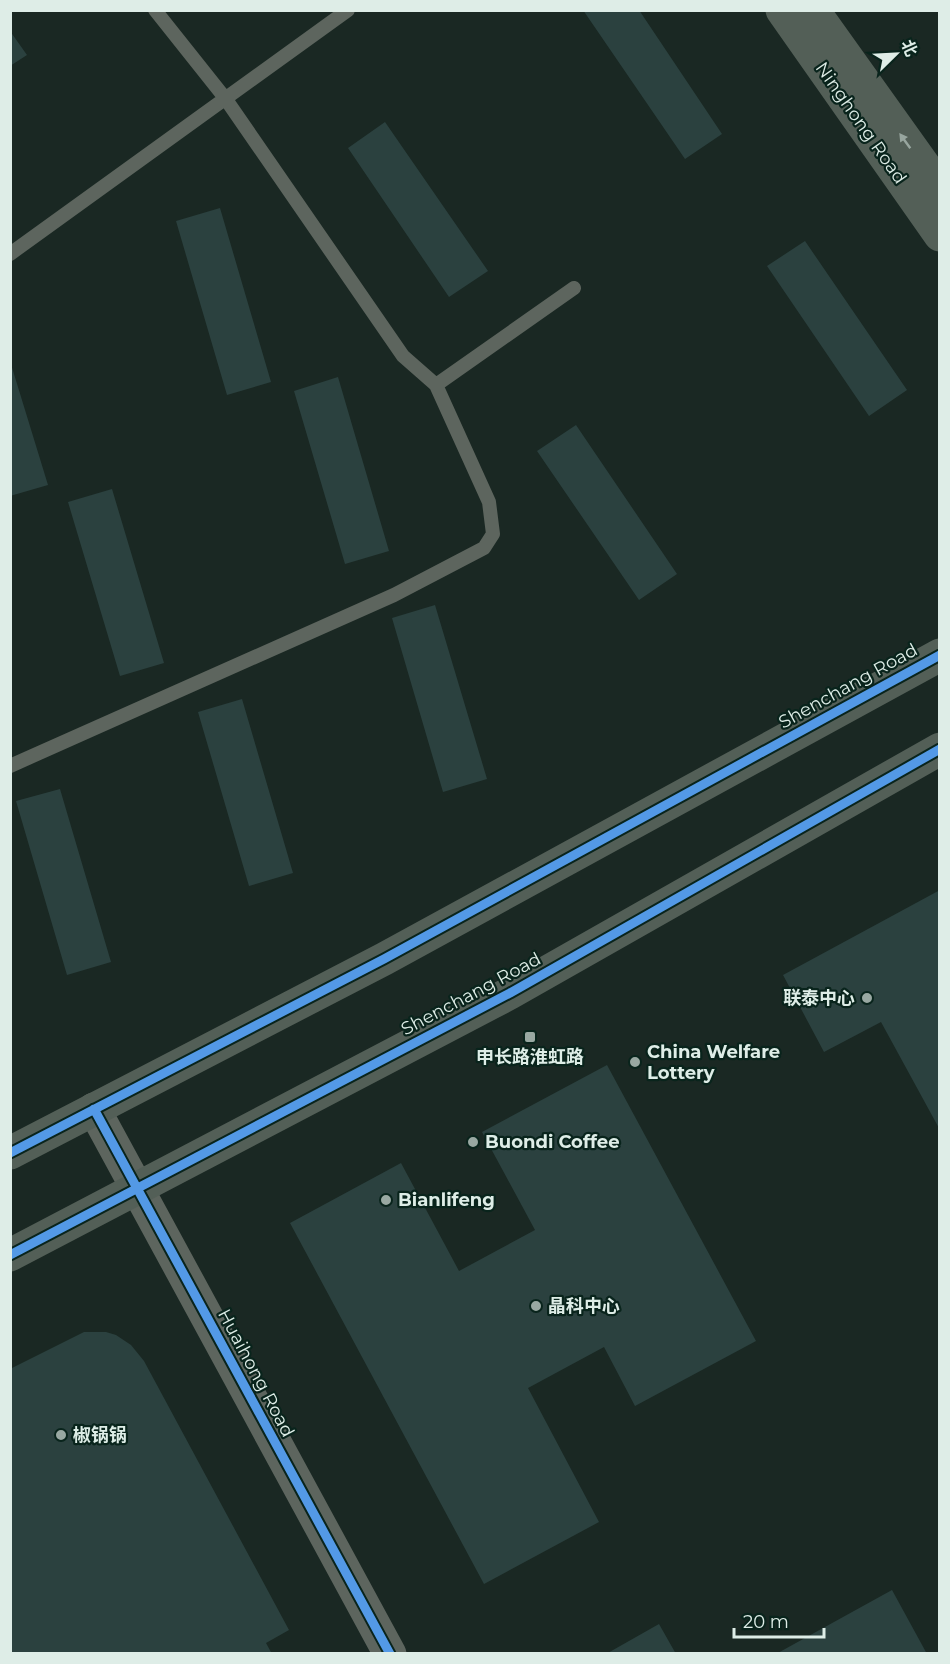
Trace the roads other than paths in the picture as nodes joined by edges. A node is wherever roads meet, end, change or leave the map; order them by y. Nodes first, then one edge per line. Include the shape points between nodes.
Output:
1 (154, 10) edge
2 (348, 10) edge
3 (782, 10) edge
4 (813, 10) edge
5 (225, 98) junction
6 (939, 188) edge
7 (939, 235) edge
8 (10, 254) edge
9 (574, 288) dead end
10 (436, 385) junction
11 (939, 655) edge
12 (939, 749) edge
13 (10, 766) edge
14 (94, 1109) junction
15 (10, 1153) edge
16 (137, 1188) junction
17 (10, 1255) edge
18 (390, 1653) edge

1 - 5 lane
2 - 5 lane
3 - 7 main road, Ninghong Road
6 -> 4 main road
5 - 8 lane
5 - 10 lane via 404,357
9 - 10 lane
10 - 13 lane via 489,502 493,534 484,548 394,595
11 - 14 main road, Shenchang Road via 384,959
12 - 16 main road, Shenchang Road via 510,993
14 - 15 main road, Shenchang Road
14 - 16 street, Huaihong Road
16 - 17 main road, Shenchang Road
16 - 18 street, Huaihong Road

